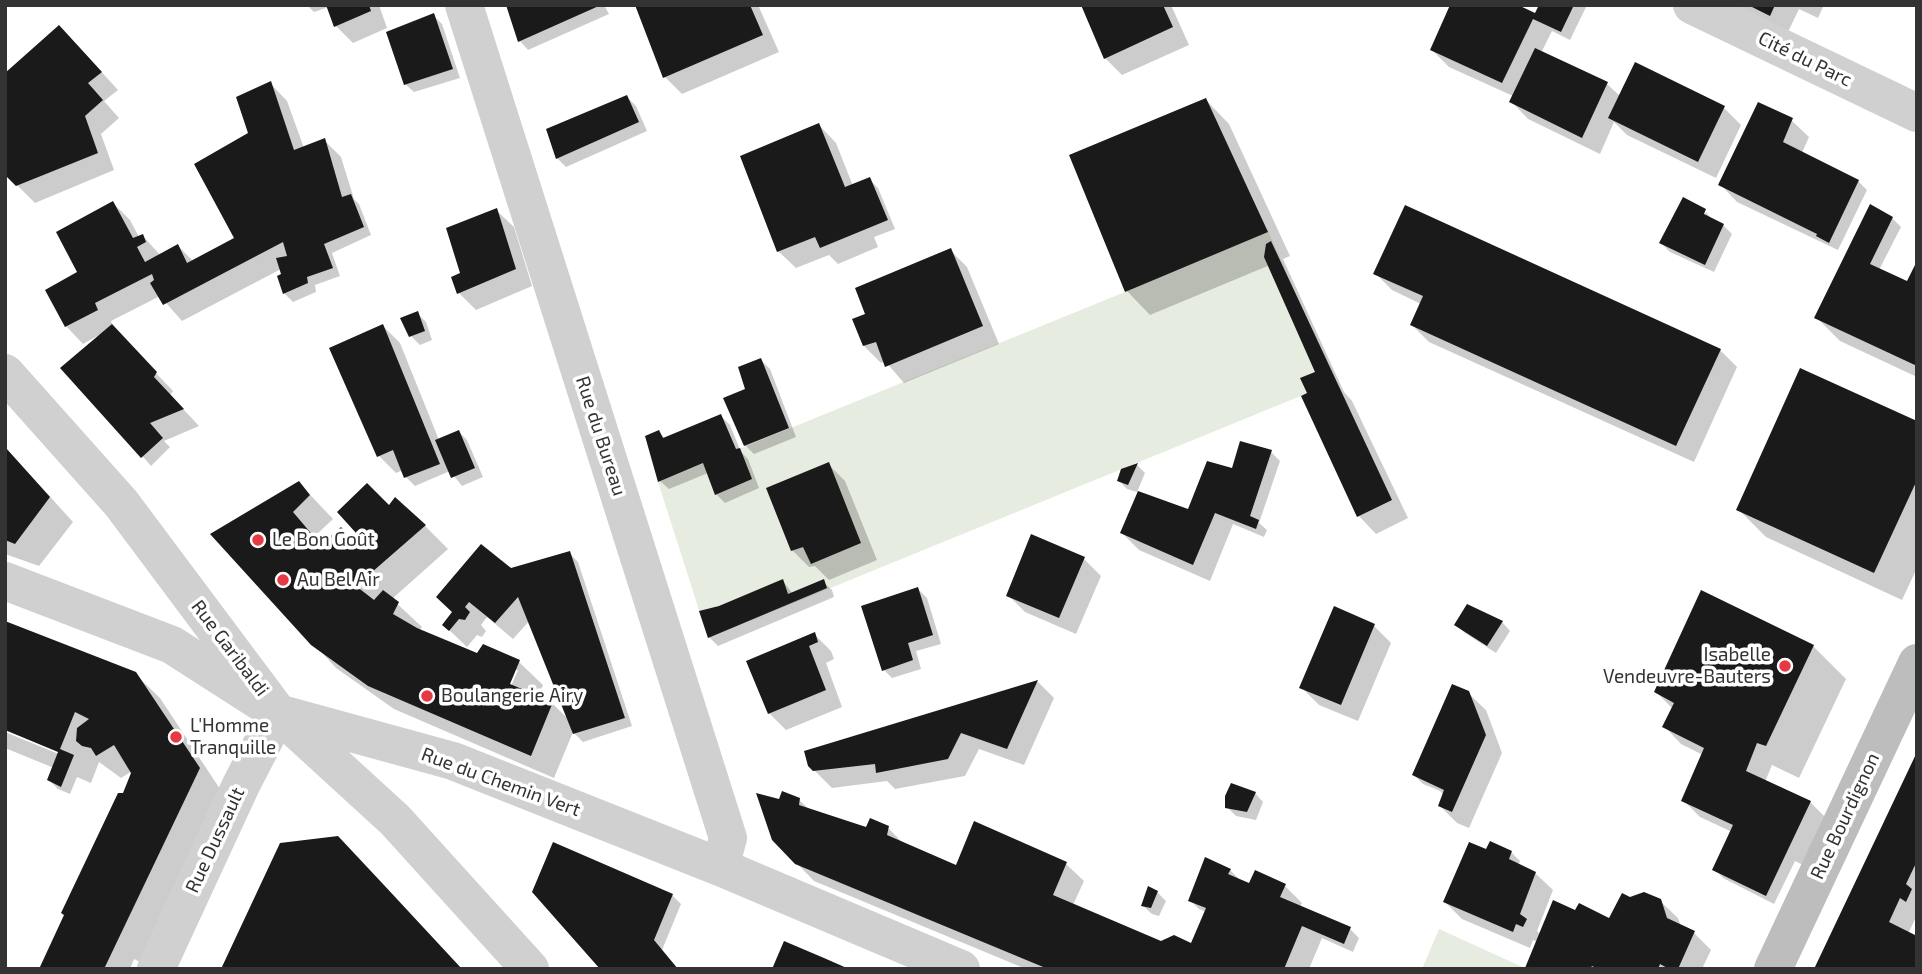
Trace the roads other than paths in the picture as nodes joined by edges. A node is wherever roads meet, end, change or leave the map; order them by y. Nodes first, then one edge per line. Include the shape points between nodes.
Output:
1 (464, 5) edge
2 (1692, 5) edge
3 (1917, 113) edge
4 (5, 373) edge
5 (5, 581) edge
6 (1917, 663) edge
7 (278, 713) junction
8 (720, 867) junction
9 (156, 969) edge
10 (530, 969) edge
11 (961, 969) edge
12 (1773, 969) edge

1 - 8 street, Rue du Bureau via 728,838
2 - 3 street, Cité du Parc
4 - 7 street, Rue Garibaldi via 121,503
5 - 7 street, Rue du Chemin Vert via 172,645
6 - 12 street, Rue Bourdignon
7 - 8 street, Rue du Chemin Vert via 453,761
7 - 9 street, Rue Dussault
7 - 10 street, Rue Garibaldi via 395,820
8 - 11 street, Rue du Chemin Vert

